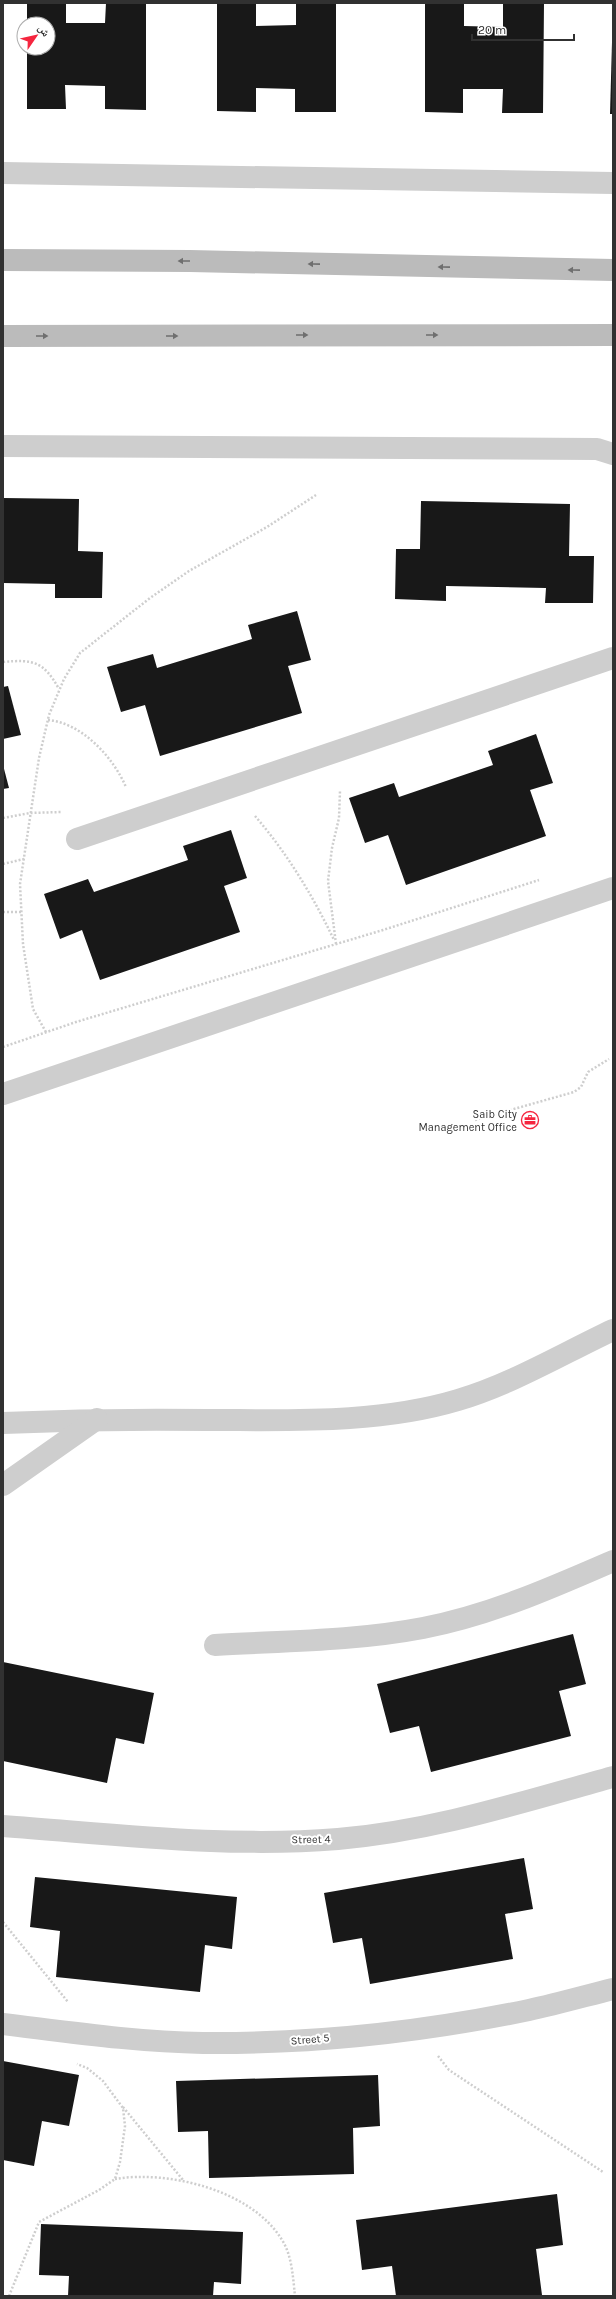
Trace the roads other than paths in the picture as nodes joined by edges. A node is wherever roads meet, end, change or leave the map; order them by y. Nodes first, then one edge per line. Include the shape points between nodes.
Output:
1 (3, 173) edge
2 (613, 183) edge
3 (3, 260) edge
4 (613, 270) edge
5 (613, 335) edge
6 (3, 336) edge
7 (3, 446) edge
8 (613, 454) edge
9 (613, 658) edge
10 (77, 839) dead end
11 (613, 888) edge
12 (3, 1094) edge
13 (613, 1330) edge
14 (98, 1419) junction
15 (3, 1423) edge
16 (3, 1485) edge
17 (613, 1560) edge
18 (215, 1645) dead end
19 (613, 1777) edge
20 (3, 1826) edge
21 (613, 1988) edge
22 (3, 2024) edge

1 - 2 street
4 -> 3 street via 190,261
6 -> 5 street
7 - 8 street via 597,449
9 - 10 street
11 - 12 street
13 - 14 street via 490,1389 433,1407 364,1417 260,1420
14 - 15 street
14 - 16 street
17 - 18 street via 537,1595 477,1615 423,1628 361,1637
19 - 20 street, Street 4 via 436,1825 337,1839 204,1841
21 - 22 street, Street 5 via 529,2010 440,2025 292,2041 202,2043 108,2037

